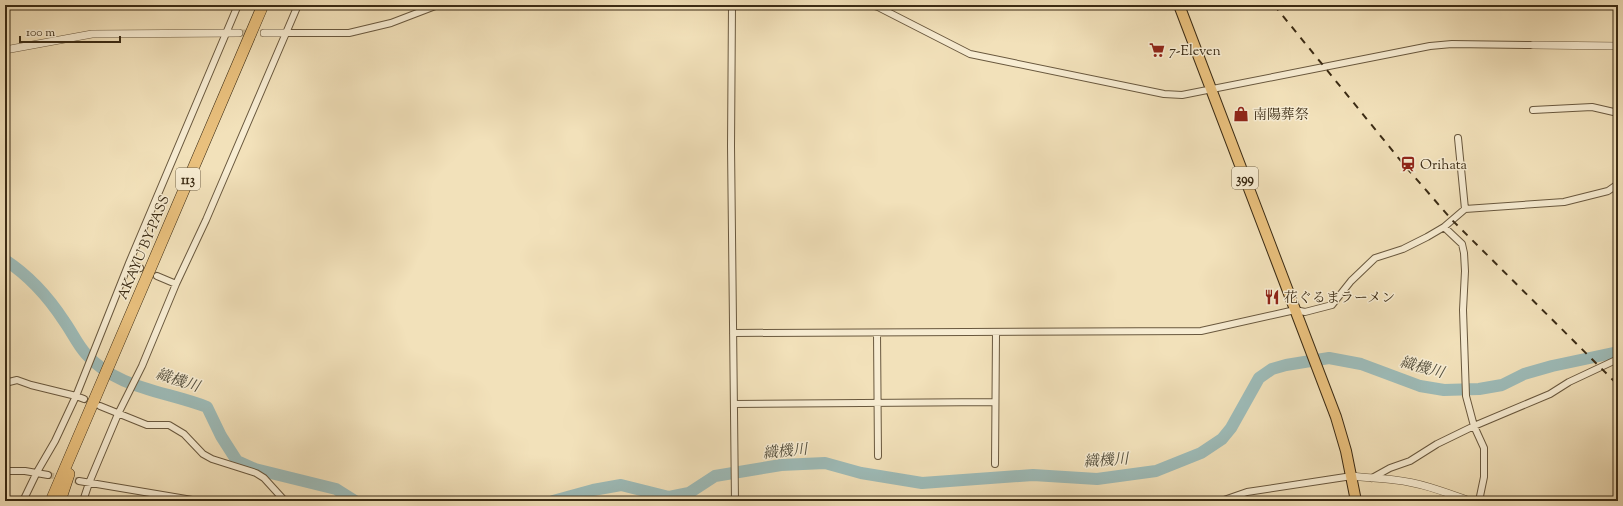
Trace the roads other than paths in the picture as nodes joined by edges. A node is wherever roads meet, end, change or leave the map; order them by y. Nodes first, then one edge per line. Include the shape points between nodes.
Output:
1 (238, 5) edge
2 (263, 5) edge
3 (298, 5) edge
4 (438, 5) edge
5 (732, 5) edge
6 (871, 5) edge
7 (1179, 5) edge
8 (239, 33) tunnel mouth
9 (264, 33) tunnel mouth
10 (286, 33) junction
11 (226, 34) junction
12 (1533, 45) joint
13 (1618, 46) edge
14 (5, 50) edge
15 (1211, 89) junction
16 (1533, 110) dead end
17 (1618, 113) edge
18 (1458, 138) dead end
19 (1618, 184) edge
20 (1465, 209) junction
21 (1444, 227) junction
22 (129, 263) junction
23 (140, 268) dead end
24 (157, 276) dead end
25 (176, 284) junction
26 (1295, 310) junction
27 (733, 333) junction
28 (877, 333) junction
29 (996, 333) junction
30 (1618, 359) edge
31 (5, 383) edge
32 (76, 396) junction
33 (84, 399) dead end
34 (878, 402) junction
35 (995, 402) junction
36 (734, 404) junction
37 (100, 406) dead end
38 (118, 414) junction
39 (87, 415) junction
40 (1474, 426) junction
41 (878, 456) dead end
42 (995, 464) dead end
43 (5, 471) edge
44 (37, 472) junction
45 (48, 475) tunnel mouth
46 (1352, 476) junction
47 (1370, 479) junction
48 (79, 481) tunnel mouth
49 (89, 483) junction
50 (286, 500) edge
51 (23, 501) edge
52 (51, 501) edge
53 (60, 501) edge
54 (83, 501) edge
55 (198, 501) edge
56 (266, 501) edge
57 (735, 501) edge
58 (1221, 501) edge
59 (1356, 501) edge
60 (1470, 501) edge
61 (1479, 501) edge

1 - 11 street
2 - 39 highway, AKAYU BY-PASS / 113
3 - 10 street
4 - 10 street via 391,24 349,33
5 - 27 street
6 - 15 street via 952,46 982,58 1164,94 1182,95
7 - 15 highway, 399
8 - 11 street
9 - 10 street
10 - 25 street
11 - 14 street via 92,34
11 - 22 street
12 - 13 street
12 - 15 street via 1430,46
15 - 26 highway, 399
16 - 17 street via 1592,107
18 - 20 street
19 - 20 street via 1608,191 1564,202
20 - 21 street
21 - 26 street via 1403,249 1375,258 1350,281 1332,305 1305,312
21 - 40 street via 1462,244 1464,253 1465,380 1466,396
22 - 23 street
22 - 32 street
24 - 25 street
25 - 38 street via 142,366
26 - 29 street via 1201,331
26 - 46 highway, 399 via 1336,417
27 - 28 street
27 - 36 street
28 - 29 street
28 - 34 street
29 - 35 street
30 - 40 street via 1550,394
31 - 32 street via 17,380
32 - 33 street
32 - 44 street
34 - 35 street
34 - 36 street
34 - 41 street
35 - 42 street
36 - 57 street
37 - 38 street
38 - 49 street
38 - 50 street via 147,425 169,424 184,434 203,454 256,473
39 - 52 highway, AKAYU BY-PASS / 113
39 - 53 highway
40 - 47 street via 1410,461
40 - 61 street via 1484,448 1484,477
43 - 44 street
44 - 45 street
44 - 51 street
46 - 47 street
46 - 58 street via 1247,492
46 - 59 highway, 399
47 - 60 street via 1394,480 1431,487
48 - 49 street
49 - 54 street
49 - 55 street
50 - 56 street

